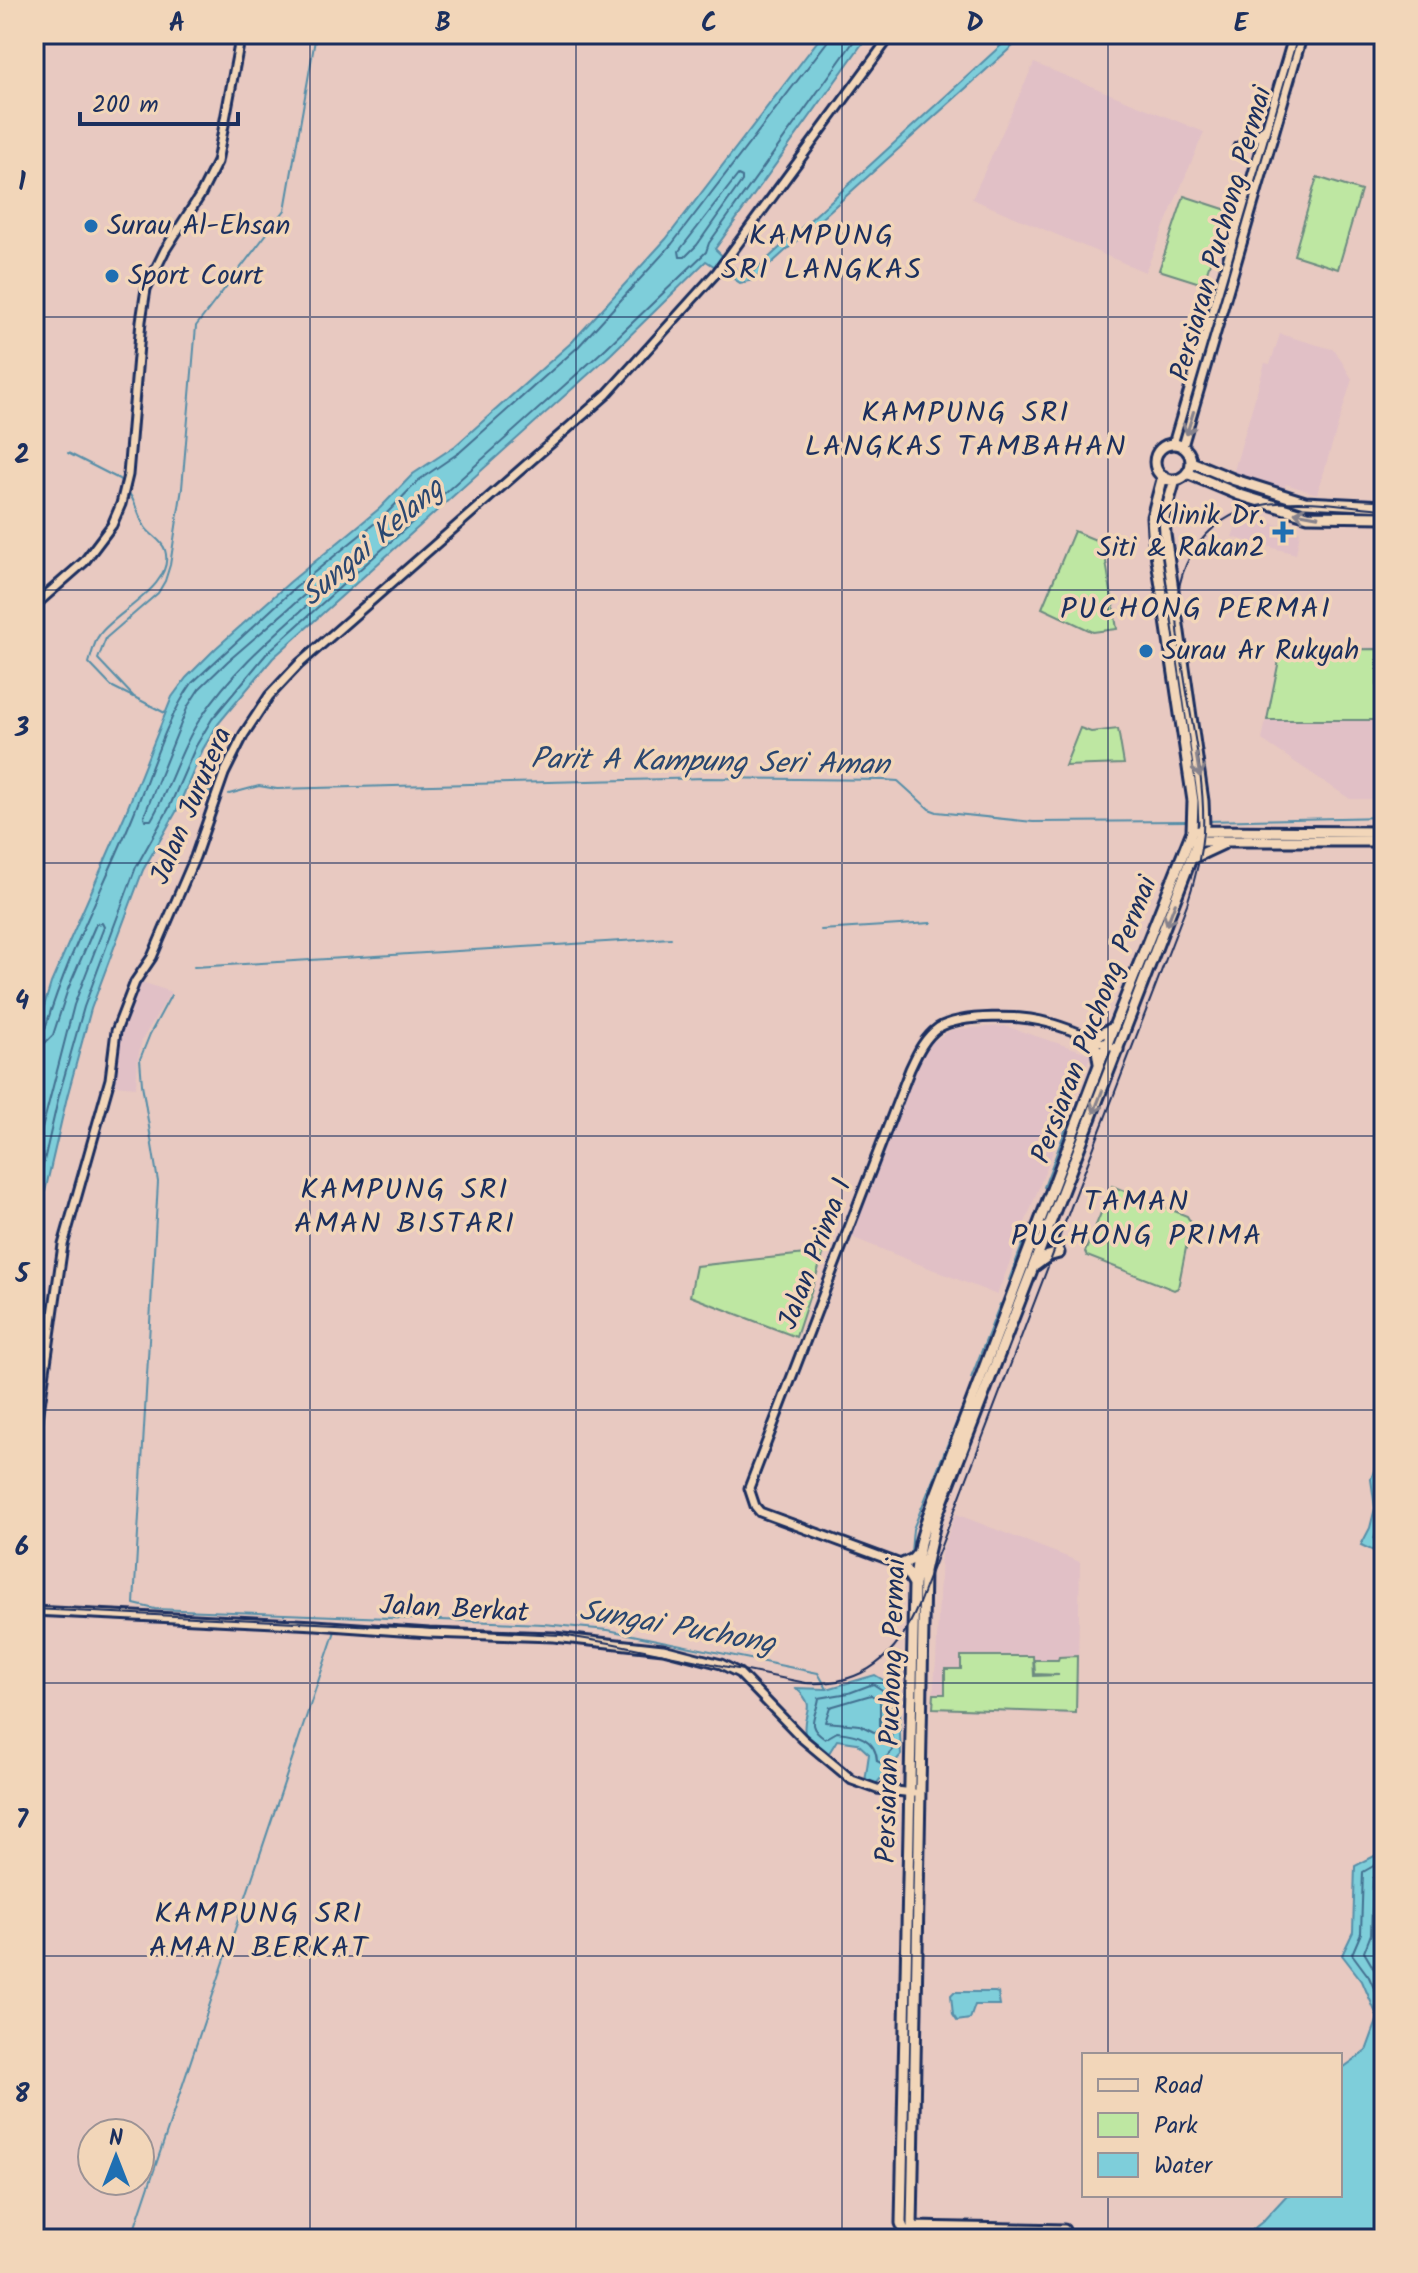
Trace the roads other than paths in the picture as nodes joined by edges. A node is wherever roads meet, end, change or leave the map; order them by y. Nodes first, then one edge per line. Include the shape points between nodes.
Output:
1 (241, 34) edge
2 (892, 34) edge
3 (1294, 34) edge
4 (1303, 34) edge
5 (1283, 70) junction
6 (1284, 97) junction
7 (1270, 126) junction
8 (1238, 147) dead end
9 (1260, 152) junction
10 (1263, 171) junction
11 (1178, 445) junction
12 (1191, 462) junction
13 (1187, 473) junction
14 (1163, 476) junction
15 (1175, 480) junction
16 (1384, 506) edge
17 (1384, 517) edge
18 (34, 606) edge
19 (1198, 801) junction
20 (1205, 813) junction
21 (1196, 832) junction
22 (1223, 832) junction
23 (1384, 832) edge
24 (1384, 841) edge
25 (1230, 842) junction
26 (1193, 858) junction
27 (1113, 1028) junction
28 (1090, 1039) junction
29 (1107, 1044) junction
30 (1119, 1050) junction
31 (1099, 1067) junction
32 (1048, 1230) junction
33 (1034, 1267) junction
34 (980, 1392) junction
35 (34, 1447) edge
36 (919, 1552) junction
37 (902, 1564) junction
38 (920, 1570) junction
39 (914, 1585) junction
40 (34, 1611) edge
41 (915, 1793) junction
42 (911, 2203) junction
43 (933, 2229) junction
44 (908, 2230) junction
45 (949, 2233) edge
46 (1064, 2239) edge

1 - 18 street via 217,162 146,289 126,487 112,525 84,562
2 - 35 street, Jalan Jurutera via 717,272 607,394 299,664 244,734 116,1031 110,1079 63,1245
3 - 5 street, Persiaran Puchong Permai
4 - 6 street, Persiaran Puchong Permai
5 - 6 street
5 - 7 street, Persiaran Puchong Permai
6 - 7 street, Persiaran Puchong Permai
7 - 8 street
7 - 9 street, Persiaran Puchong Permai
7 - 10 street, Persiaran Puchong Permai
9 - 10 street
9 - 11 street, Persiaran Puchong Permai
10 -> 11 street, Persiaran Puchong Permai
11 - 12 main road
11 - 14 main road via 1164,447 1156,458
12 - 13 main road
12 - 16 main road via 1305,502
13 - 15 main road
17 -> 13 main road via 1308,516
14 - 15 main road
14 - 19 main road, Persiaran Puchong Permai via 1153,533
15 -> 19 main road, Persiaran Puchong Permai via 1165,534
19 - 20 main road, Persiaran Puchong Permai
19 - 21 main road, Persiaran Puchong Permai
20 - 21 main road, Persiaran Puchong Permai
20 - 22 main road
21 - 22 main road
21 - 25 main road
21 - 26 main road, Persiaran Puchong Permai
21 - 27 main road, Persiaran Puchong Permai
22 - 23 main road
24 - 25 main road
25 - 26 main road
26 -> 30 main road, Persiaran Puchong Permai
27 - 28 main road
27 - 29 main road, Persiaran Puchong Permai
28 - 29 street, Jalan Prima 1
28 - 31 main road
28 - 37 street, Jalan Prima 1 via 1047,1022 977,1019 951,1022 921,1046 754,1470 749,1491 760,1512
29 - 30 street, Jalan Prima 1
29 - 31 main road, Persiaran Puchong Permai
30 -> 32 main road, Persiaran Puchong Permai
31 - 34 main road, Persiaran Puchong Permai
32 - 33 main road, Persiaran Puchong Permai
32 - 33 main road via 1059,1253
33 - 34 main road, Persiaran Puchong Permai
34 - 36 main road, Persiaran Puchong Permai via 928,1516
34 - 38 main road, Persiaran Puchong Permai
36 - 37 main road
36 - 38 main road, Persiaran Puchong Permai
37 - 38 street, Jalan Prima 1
37 - 39 main road
38 - 39 main road, Persiaran Puchong Permai
38 - 41 main road, Persiaran Puchong Permai
39 - 41 main road, Persiaran Puchong Permai
40 - 41 street, Jalan Berkat via 554,1637 663,1649 739,1673 803,1739 860,1784
41 - 42 main road, Persiaran Puchong Permai
41 - 44 main road, Persiaran Puchong Permai via 901,2223
42 - 43 main road via 917,2218
42 - 44 main road, Persiaran Puchong Permai
43 - 44 main road
43 - 45 main road
44 - 45 main road via 915,2237
45 - 46 main road

